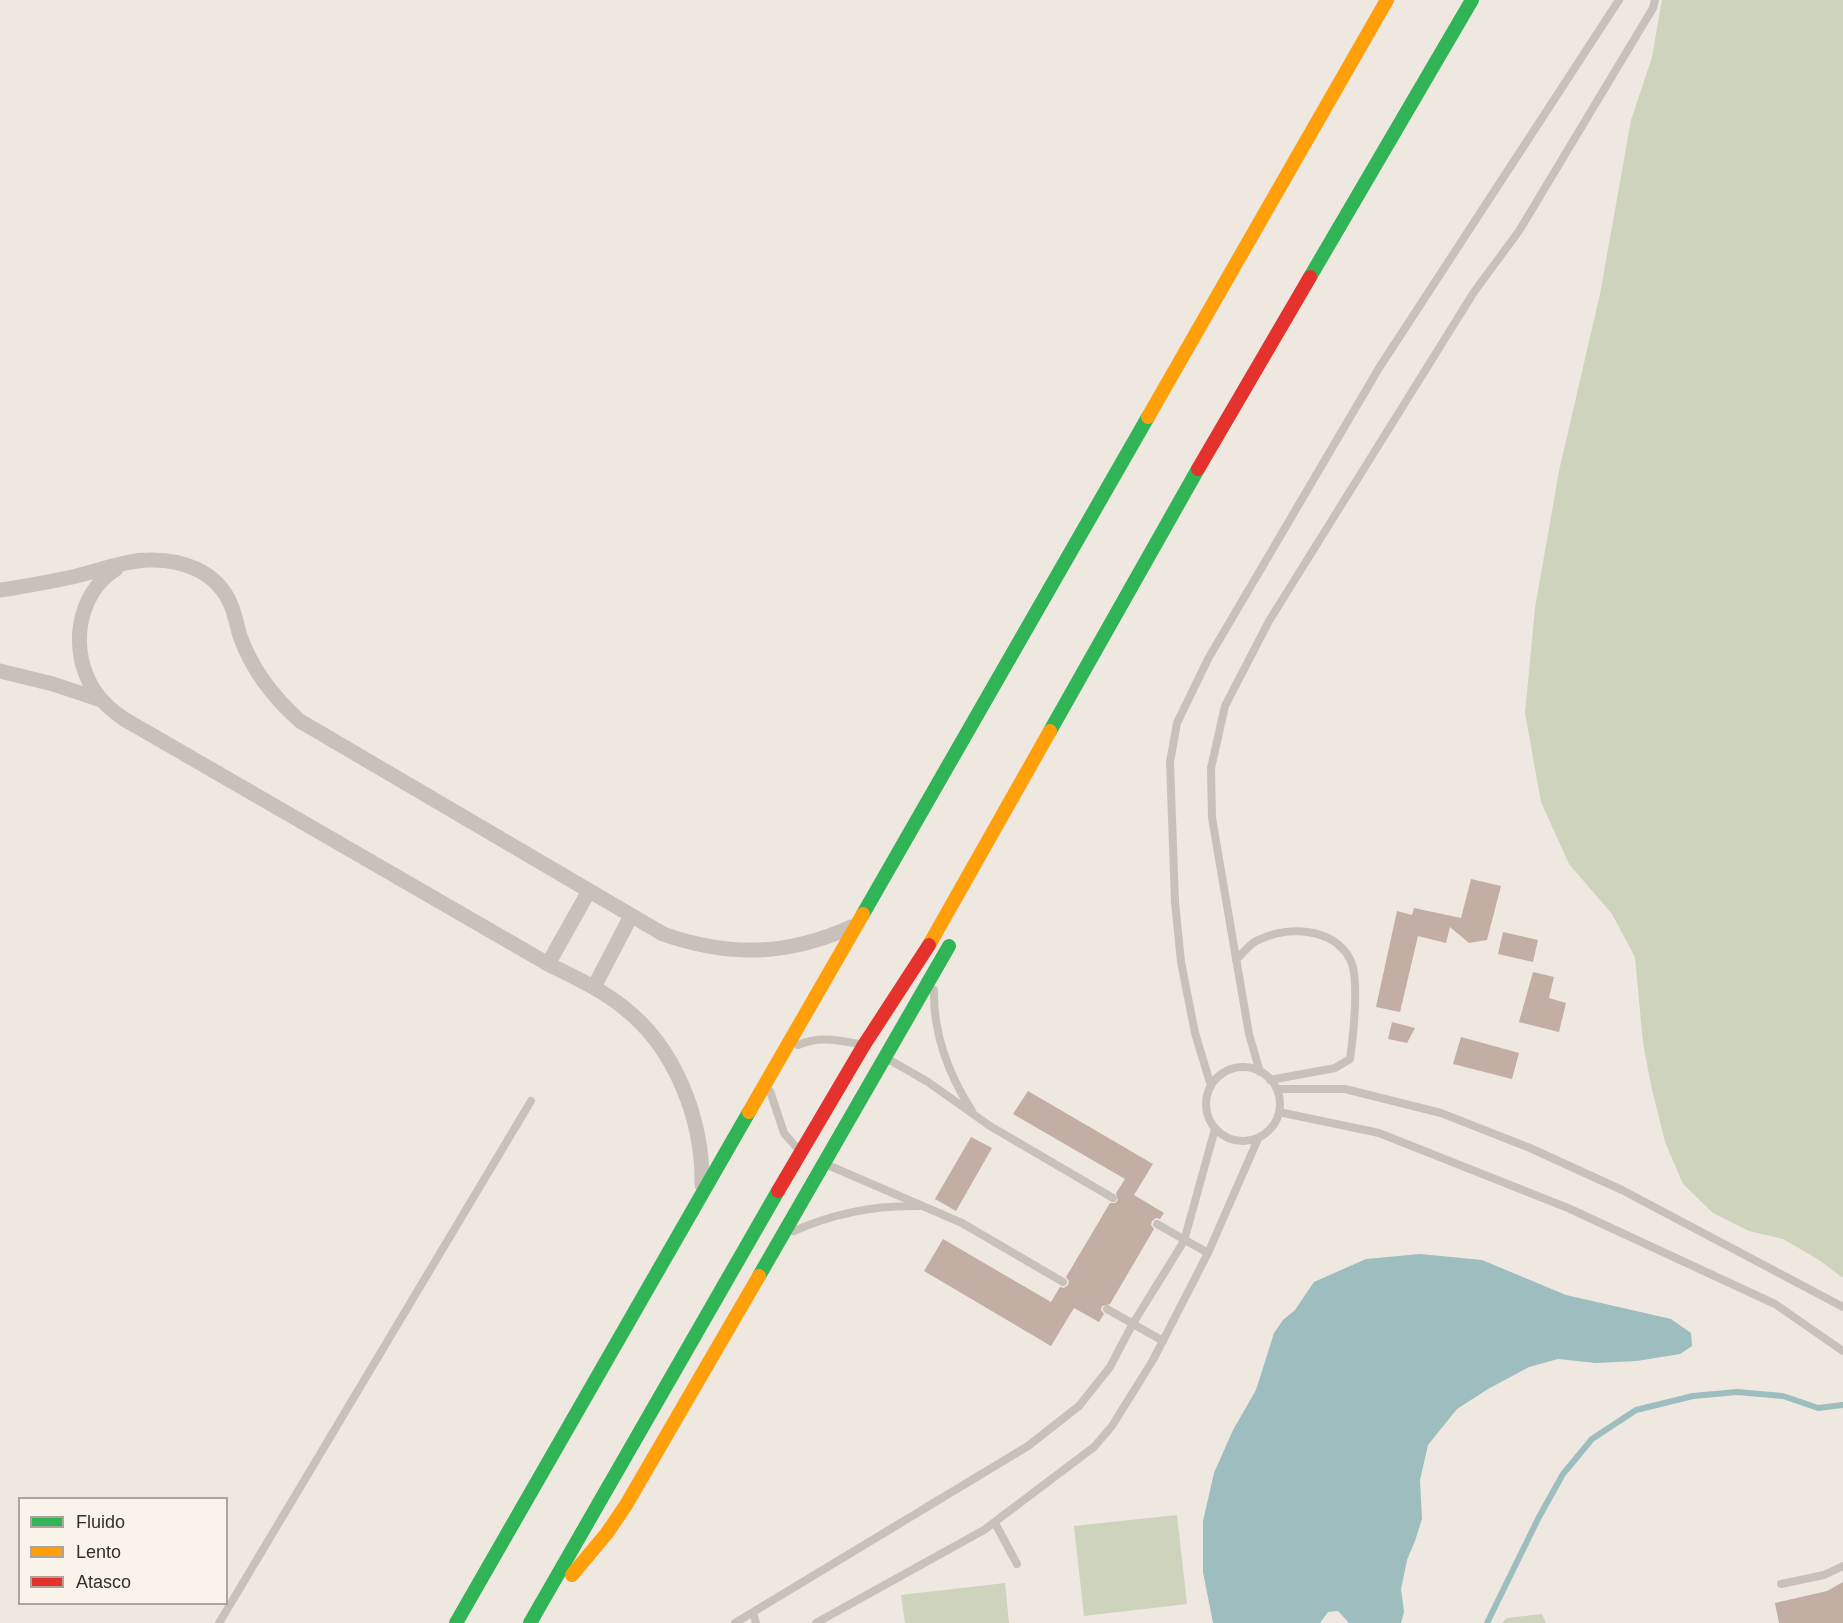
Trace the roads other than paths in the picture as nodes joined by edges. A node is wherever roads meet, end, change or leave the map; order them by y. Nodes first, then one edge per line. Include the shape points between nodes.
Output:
1 (1387, 0) edge
2 (1472, 0) edge
3 (1619, 0) edge
4 (1655, 0) edge
5 (1206, 455) junction
6 (1202, 493) dead end
7 (124, 565) junction
8 (0, 590) edge
9 (0, 670) edge
10 (101, 700) junction
11 (589, 891) junction
12 (632, 916) junction
13 (857, 925) junction
14 (958, 931) dead end
15 (1236, 960) junction
16 (548, 964) junction
17 (934, 973) junction
18 (594, 987) junction
19 (785, 1050) junction
20 (875, 1051) junction
21 (1260, 1072) junction
22 (768, 1080) junction
23 (1270, 1080) junction
24 (1211, 1086) junction
25 (1277, 1089) junction
26 (531, 1101) dead end
27 (1279, 1112) junction
28 (975, 1115) junction
29 (1215, 1129) junction
30 (1258, 1138) junction
31 (812, 1158) junction
32 (702, 1194) junction
33 (1113, 1198) dead end
34 (924, 1206) junction
35 (1157, 1224) dead end
36 (782, 1237) junction
37 (1184, 1241) junction
38 (1208, 1253) junction
39 (1063, 1282) dead end
40 (1843, 1307) edge
41 (1107, 1309) dead end
42 (1132, 1325) junction
43 (1163, 1341) junction
44 (1843, 1351) edge
45 (994, 1523) junction
46 (1017, 1564) dead end
47 (1843, 1566) edge
48 (1781, 1584) dead end
49 (542, 1603) junction
50 (753, 1612) junction
51 (219, 1623) edge
52 (456, 1623) edge
53 (530, 1623) edge
54 (735, 1623) edge
55 (756, 1623) edge
56 (816, 1623) edge

1 - 13 highway
2 - 5 highway
3 - 24 lane via 1379,368 1208,659 1177,723 1170,762 1175,902 1183,972
4 - 15 lane via 1519,231 1474,292 1269,621 1225,706 1211,768 1212,818
5 - 6 highway
5 - 20 highway via 936,933
7 - 8 street
7 - 10 street via 95,588 80,627 81,660
7 - 11 street via 148,560 175,561 202,571 230,603 247,652 268,688 300,721
9 - 10 street
10 - 16 street via 124,719
11 - 12 street
11 - 16 street
12 - 13 street via 674,938 707,947 754,951 807,944
12 - 18 street
13 - 19 highway
14 - 17 highway
15 - 21 lane
15 - 23 lane via 1254,942 1281,932 1312,932 1336,941 1351,960 1356,980 1350,1059 1335,1068
16 - 18 street
17 - 20 highway
17 - 28 lane via 941,1044 954,1081
18 - 32 street via 625,1008 672,1065 697,1129
19 - 20 lane via 810,1040 831,1039
19 - 22 highway
20 - 28 lane
20 - 31 highway
20 - 31 highway
21 - 23 lane
21 - 24 lane via 1249,1068 1227,1071
22 - 31 lane via 784,1133
22 - 32 highway
23 - 25 lane
24 - 29 lane via 1206,1108
25 - 27 lane
25 - 40 lane via 1345,1089 1441,1113 1622,1190
26 - 51 lane
27 - 30 lane via 1268,1132
27 - 44 lane via 1378,1132 1568,1208 1775,1304
28 - 33 lane
29 - 30 lane via 1235,1141
29 - 37 lane
30 - 38 lane
31 - 34 lane
31 - 36 highway
31 - 49 highway via 730,1272
32 - 52 highway
34 - 36 lane via 853,1211
34 - 39 lane via 962,1223
35 - 37 lane
36 - 49 highway via 626,1505 587,1558
37 - 38 lane
37 - 42 lane
38 - 43 lane
41 - 42 lane
42 - 43 lane
42 - 50 lane via 1110,1367 1079,1406 1028,1446
43 - 45 lane via 1113,1426 1094,1447
45 - 46 lane
45 - 56 lane
47 - 48 lane via 1824,1575
49 - 53 highway
50 - 54 lane
50 - 55 lane

